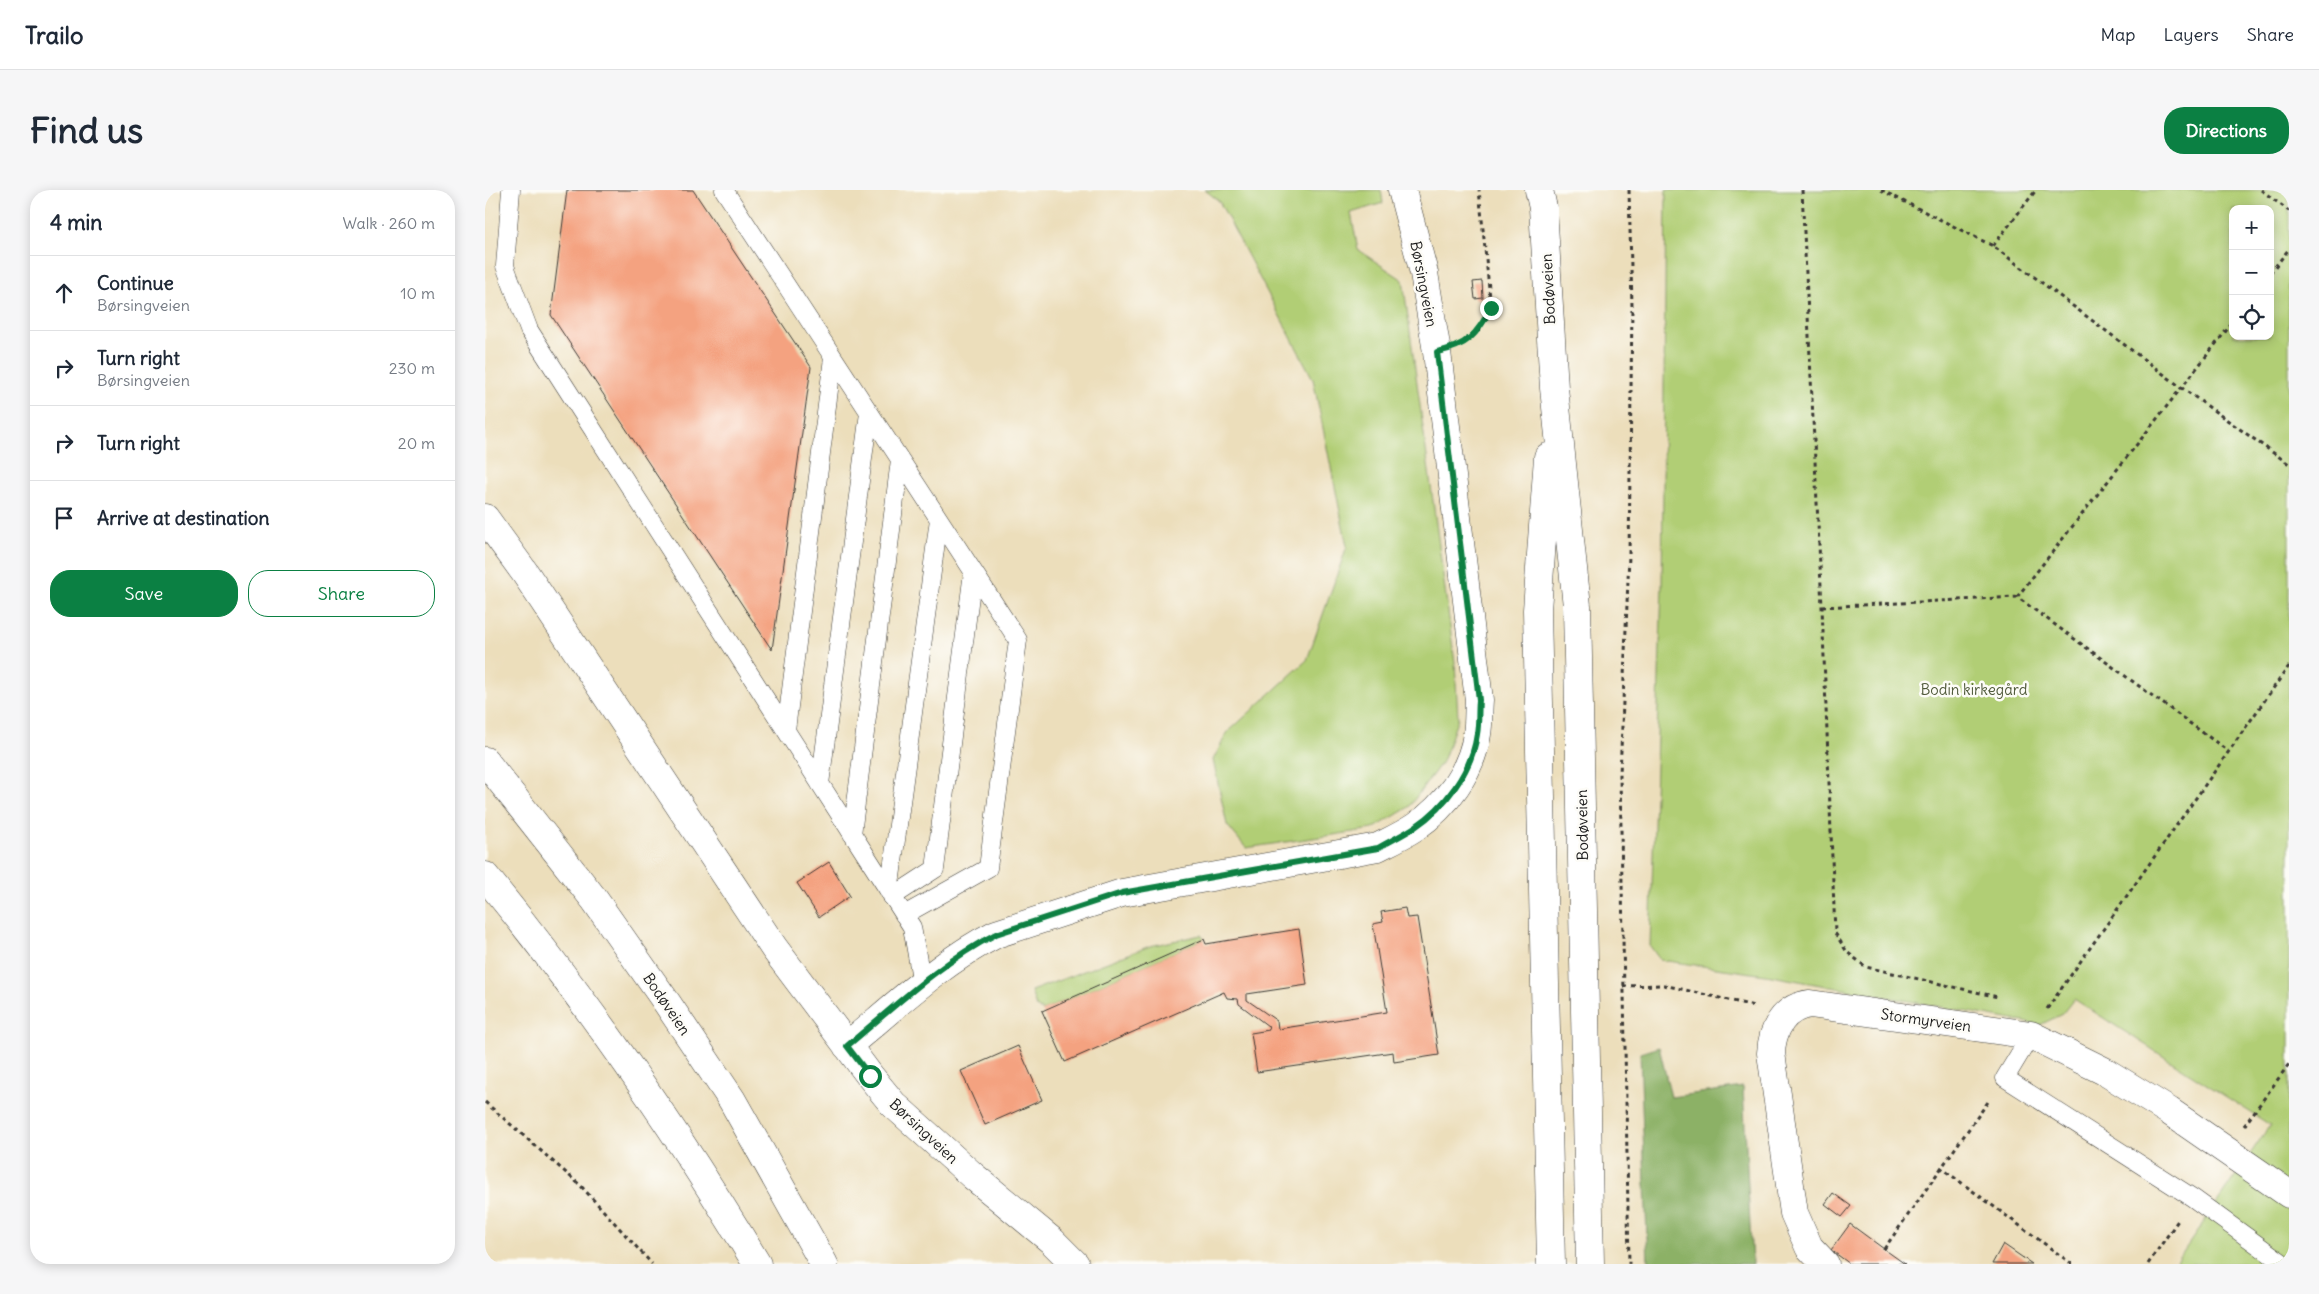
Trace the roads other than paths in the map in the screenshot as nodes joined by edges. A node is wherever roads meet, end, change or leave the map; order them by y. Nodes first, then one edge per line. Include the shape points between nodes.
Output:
1 (511, 190) edge
2 (724, 190) edge
3 (1402, 190) edge
4 (1539, 190) edge
5 (833, 358) junction
6 (1554, 388) junction
7 (869, 413) junction
8 (900, 460) junction
9 (485, 518) edge
10 (939, 519) junction
11 (973, 572) junction
12 (786, 730) junction
13 (485, 760) edge
14 (820, 784) junction
15 (852, 834) junction
16 (485, 876) edge
17 (891, 894) junction
18 (904, 915) junction
19 (922, 984) junction
20 (2031, 1035) junction
21 (847, 1046) junction
22 (2289, 1194) edge
23 (757, 1264) edge
24 (824, 1264) edge
25 (1075, 1264) edge
26 (1551, 1264) edge
27 (1590, 1264) edge
28 (1825, 1264) edge
29 (2284, 1264) edge

1 - 12 lane via 505,266 529,330
2 - 5 lane
3 - 19 main road, Børsingveien via 1424,273 1437,352 1479,700 1477,735 1467,770 1431,815 1378,848 1122,893 996,934 960,954
4 - 6 main road, Bodøveien via 1543,208
5 - 7 lane
5 - 12 lane
6 - 26 main road, Bodøveien via 1537,610
6 - 27 main road, Bodøveien via 1577,606
7 - 8 lane
7 - 14 lane
8 - 10 lane
8 - 15 lane
9 - 21 main road via 774,948
10 - 11 lane
10 - 17 lane
11 - 17 lane via 935,869
11 - 18 lane via 1018,640 988,868
12 - 14 lane
13 - 24 main road, Bodøveien via 594,899 667,1003 732,1100
14 - 15 lane
15 - 17 lane
16 - 23 main road via 619,1050 673,1129
17 - 18 lane
18 - 19 lane via 912,926
19 - 21 main road, Børsingveien
20 - 22 main road, Stormyrveien via 2104,1071 2169,1111
20 - 28 main road, Stormyrveien via 1810,1004 1793,1008 1782,1018 1775,1029 1771,1053 1794,1213 1809,1247
20 - 29 lane via 2005,1078 2193,1198
21 - 25 main road, Børsingveien via 893,1104

